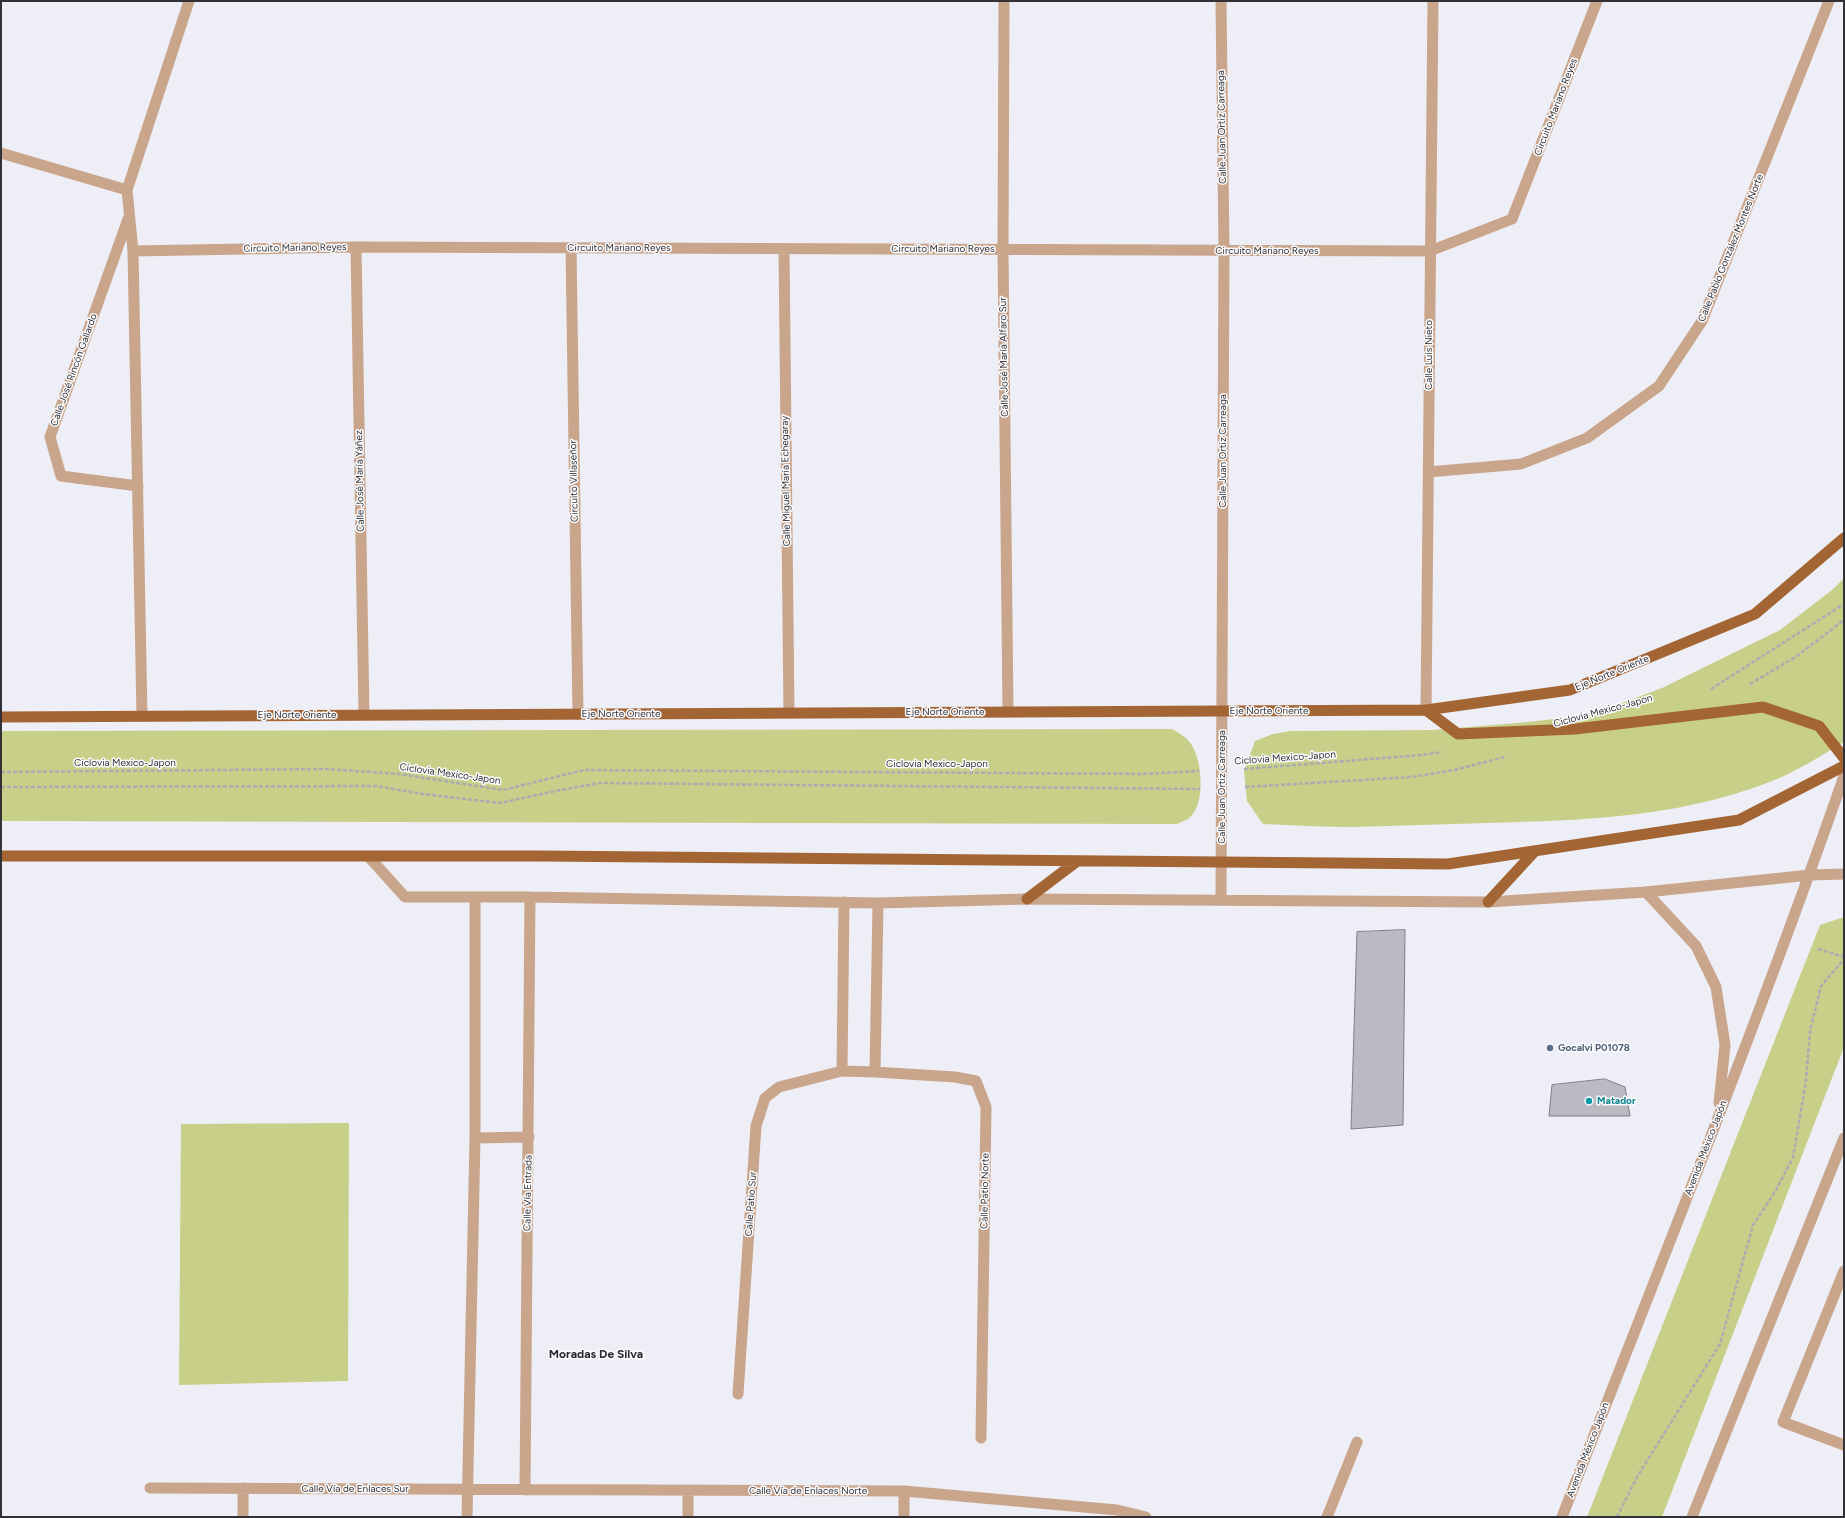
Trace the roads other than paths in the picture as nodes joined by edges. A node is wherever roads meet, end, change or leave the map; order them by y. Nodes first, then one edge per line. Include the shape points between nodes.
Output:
1 (189, 1) edge
2 (1004, 1) edge
3 (1221, 1) edge
4 (1433, 1) edge
5 (1597, 1) edge
6 (1829, 1) edge
7 (1, 153) edge
8 (127, 190) junction
9 (130, 215) junction
10 (356, 247) junction
11 (571, 248) junction
12 (784, 249) junction
13 (1003, 250) junction
14 (1224, 250) junction
15 (133, 251) junction
16 (1430, 251) junction
17 (1428, 472) junction
18 (138, 486) junction
19 (1844, 538) edge
20 (1426, 710) junction
21 (1222, 711) junction
22 (1008, 712) junction
23 (789, 713) junction
24 (578, 714) junction
25 (364, 715) junction
26 (142, 716) junction
27 (1, 717) edge
28 (1844, 758) edge
29 (1844, 766) edge
30 (1844, 776) edge
31 (1535, 851) junction
32 (1, 856) edge
33 (369, 857) junction
34 (1076, 862) junction
35 (1222, 862) junction
36 (1844, 874) edge
37 (1810, 875) junction
38 (1646, 892) junction
39 (530, 897) junction
40 (475, 898) junction
41 (1027, 899) junction
42 (1221, 900) junction
43 (844, 902) junction
44 (1488, 902) junction
45 (878, 903) junction
46 (842, 1071) junction
47 (875, 1072) junction
48 (1718, 1117) junction
49 (529, 1137) junction
50 (475, 1138) junction
51 (1844, 1138) edge
52 (1844, 1271) edge
53 (738, 1394) dead end
54 (981, 1438) dead end
55 (1357, 1442) dead end
56 (1844, 1445) edge
57 (150, 1488) dead end
58 (243, 1488) junction
59 (468, 1489) junction
60 (525, 1490) junction
61 (688, 1490) junction
62 (904, 1492) junction
63 (1117, 1513) edge
64 (243, 1517) edge
65 (467, 1517) edge
66 (688, 1517) edge
67 (904, 1517) edge
68 (1146, 1517) edge
69 (1327, 1517) edge
70 (1562, 1517) edge
71 (1692, 1517) edge

1 - 8 street, Calle José Rincón Gallardo
2 - 13 street, Calle José María Alfaro Sur
3 - 14 street, Calle Juan Ortiz Carreaga
4 - 16 street, Calle Luis Nieto
5 - 16 street, Circuito Mariano Reyes via 1512,219
6 - 17 street, Calle Pablo González Montes Norte via 1702,321 1659,386 1587,438 1521,464
7 - 8 street
8 - 9 street, Calle José Rincón Gallardo
9 - 15 street, Calle José Rincón Gallardo
9 - 18 street, Calle José Rincón Gallardo via 50,437 61,476
10 - 11 street, Circuito Mariano Reyes
10 - 15 street, Circuito Mariano Reyes
10 - 25 street, Calle José María Yáñez
11 - 12 street, Circuito Mariano Reyes
11 - 24 street, Circuito Villaseñor
12 - 13 street, Circuito Mariano Reyes
12 - 23 street, Calle Miguel María Echegaray
13 - 14 street, Circuito Mariano Reyes
13 - 22 street, Calle José María Alfaro Sur
14 - 16 street, Circuito Mariano Reyes
14 - 21 street, Calle Juan Ortiz Carreaga
15 - 18 street, Calle José Rincón Gallardo
16 - 17 street, Calle Luis Nieto
17 - 20 street, Calle Luis Nieto
18 - 26 street, Calle José Rincón Gallardo
19 - 20 main road, Eje Norte Oriente via 1755,614 1570,690
20 - 21 main road, Eje Norte Oriente
20 - 28 main road via 1458,734 1575,729 1763,707 1819,726
21 - 22 main road, Eje Norte Oriente
21 - 35 street, Calle Juan Ortiz Carreaga
22 - 23 main road, Eje Norte Oriente
23 - 24 main road, Eje Norte Oriente
24 - 25 main road, Eje Norte Oriente
25 - 26 main road, Eje Norte Oriente
26 - 27 main road, Eje Norte Oriente
29 - 31 main road via 1739,820
30 - 37 street, Avenida México Japón
31 - 35 main road via 1448,864
31 - 44 main road
32 - 33 main road
33 - 34 main road via 540,856
33 - 40 street via 405,897
34 - 35 main road
34 - 41 main road
35 - 42 street, Calle Juan Ortiz Carreaga
36 - 37 street
37 - 38 street
37 - 48 street, Avenida México Japón
38 - 44 street
38 - 48 street via 1696,946 1716,987 1725,1045
39 - 40 street
39 - 43 street
39 - 49 street, Calle Vía Entrada
40 - 50 street
41 - 42 street
41 - 45 street
42 - 44 street
43 - 45 street
43 - 46 street
45 - 47 street
46 - 47 street, Calle Patio Norte
46 - 53 street, Calle Patio Sur via 779,1087 765,1098 756,1126
47 - 54 street, Calle Patio Norte via 955,1077 976,1081 986,1107
48 - 70 street, Avenida México Japón
49 - 50 street
49 - 60 street, Calle Vía Entrada
50 - 59 street
51 - 71 street
52 - 56 street via 1783,1422
55 - 69 street
57 - 58 street, Calle Vía de Enlaces Sur
58 - 59 street, Calle Vía de Enlaces Sur
58 - 64 street
59 - 60 street, Calle Vía de Enlaces Norte
59 - 65 street
60 - 61 street, Calle Vía de Enlaces Norte
61 - 62 street, Calle Vía de Enlaces Norte
61 - 66 street
62 - 63 street, Calle Vía de Enlaces Norte
62 - 67 street
63 - 68 street, Calle Vía de Enlaces Norte

